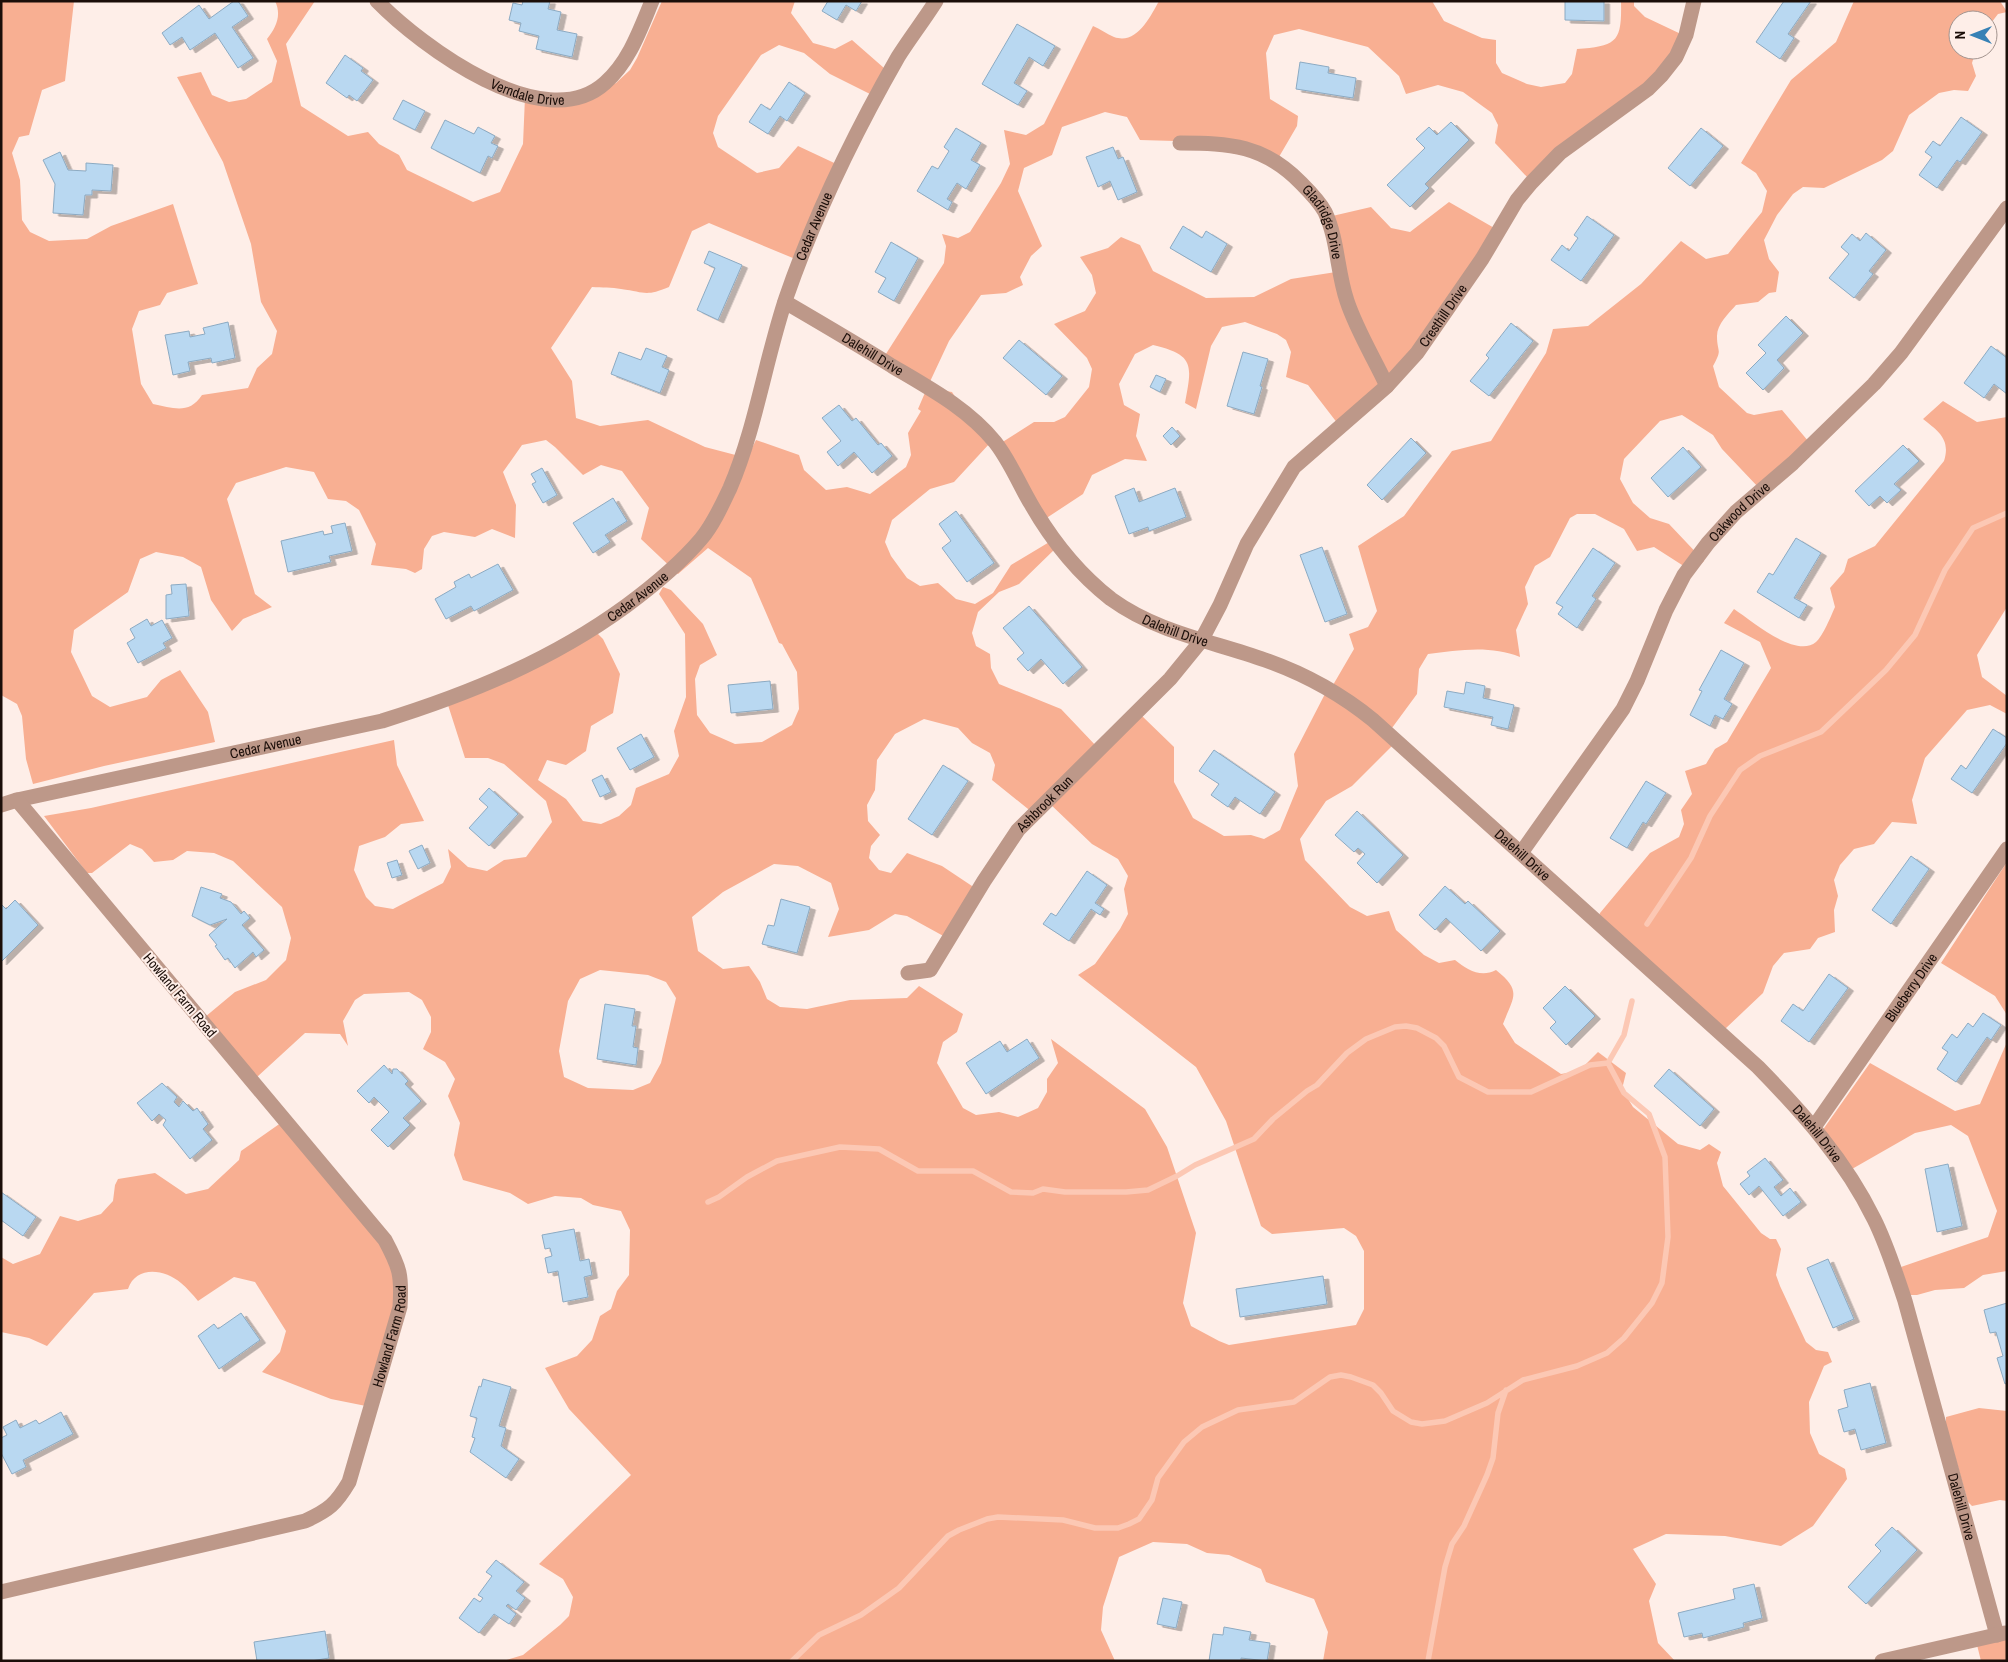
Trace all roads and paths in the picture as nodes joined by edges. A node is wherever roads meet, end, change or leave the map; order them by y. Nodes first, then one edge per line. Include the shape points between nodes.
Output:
1 (377, 1) edge
2 (652, 1) edge
3 (936, 1) edge
4 (1694, 1) edge
5 (1180, 143) dead end
6 (2007, 208) edge
7 (785, 302) junction
8 (1387, 386) junction
9 (1201, 641) junction
10 (17, 800) junction
11 (1, 805) edge
12 (2007, 849) edge
13 (1521, 853) junction
14 (908, 973) dead end
15 (1814, 1127) junction
16 (1, 1592) edge
17 (2002, 1634) edge
18 (1882, 1661) edge

1 - 2 street, Verndale Drive via 415,34 500,87 524,96 568,100 589,94 605,84 622,65
3 - 7 street, Cedar Avenue via 899,56 845,156 821,207
4 - 8 street, Cresthill Drive via 1686,35 1676,57 1648,89 1560,153 1531,183 1430,336
5 - 8 street, Gladridge Drive via 1217,143 1251,149 1278,162 1312,194 1325,212 1346,299 1357,328
6 - 13 street, Oakwood Drive via 1874,384 1793,464 1736,512 1708,543 1684,575 1622,710
7 - 9 street, Dalehill Drive via 933,390 968,415 995,443 1056,542 1089,579 1133,613
7 - 10 street, Cedar Avenue via 740,464 703,537 650,588 596,627 538,661 431,706 382,722
8 - 9 street, Cresthill Drive via 1294,467 1247,544
9 - 13 street, Dalehill Drive via 1265,660 1349,701
9 - 14 street, Ashbrook Run via 1170,678 1018,830 930,970
10 - 11 street, Cedar Avenue
10 - 16 street, Howland Farm Road via 385,1240 402,1281 400,1307 349,1482 338,1500 323,1512 304,1520
12 - 15 street, Blueberry Drive
13 - 15 street, Dalehill Drive via 1758,1067
15 - 17 street, Dalehill Drive via 1853,1181 1891,1258
17 - 18 street

